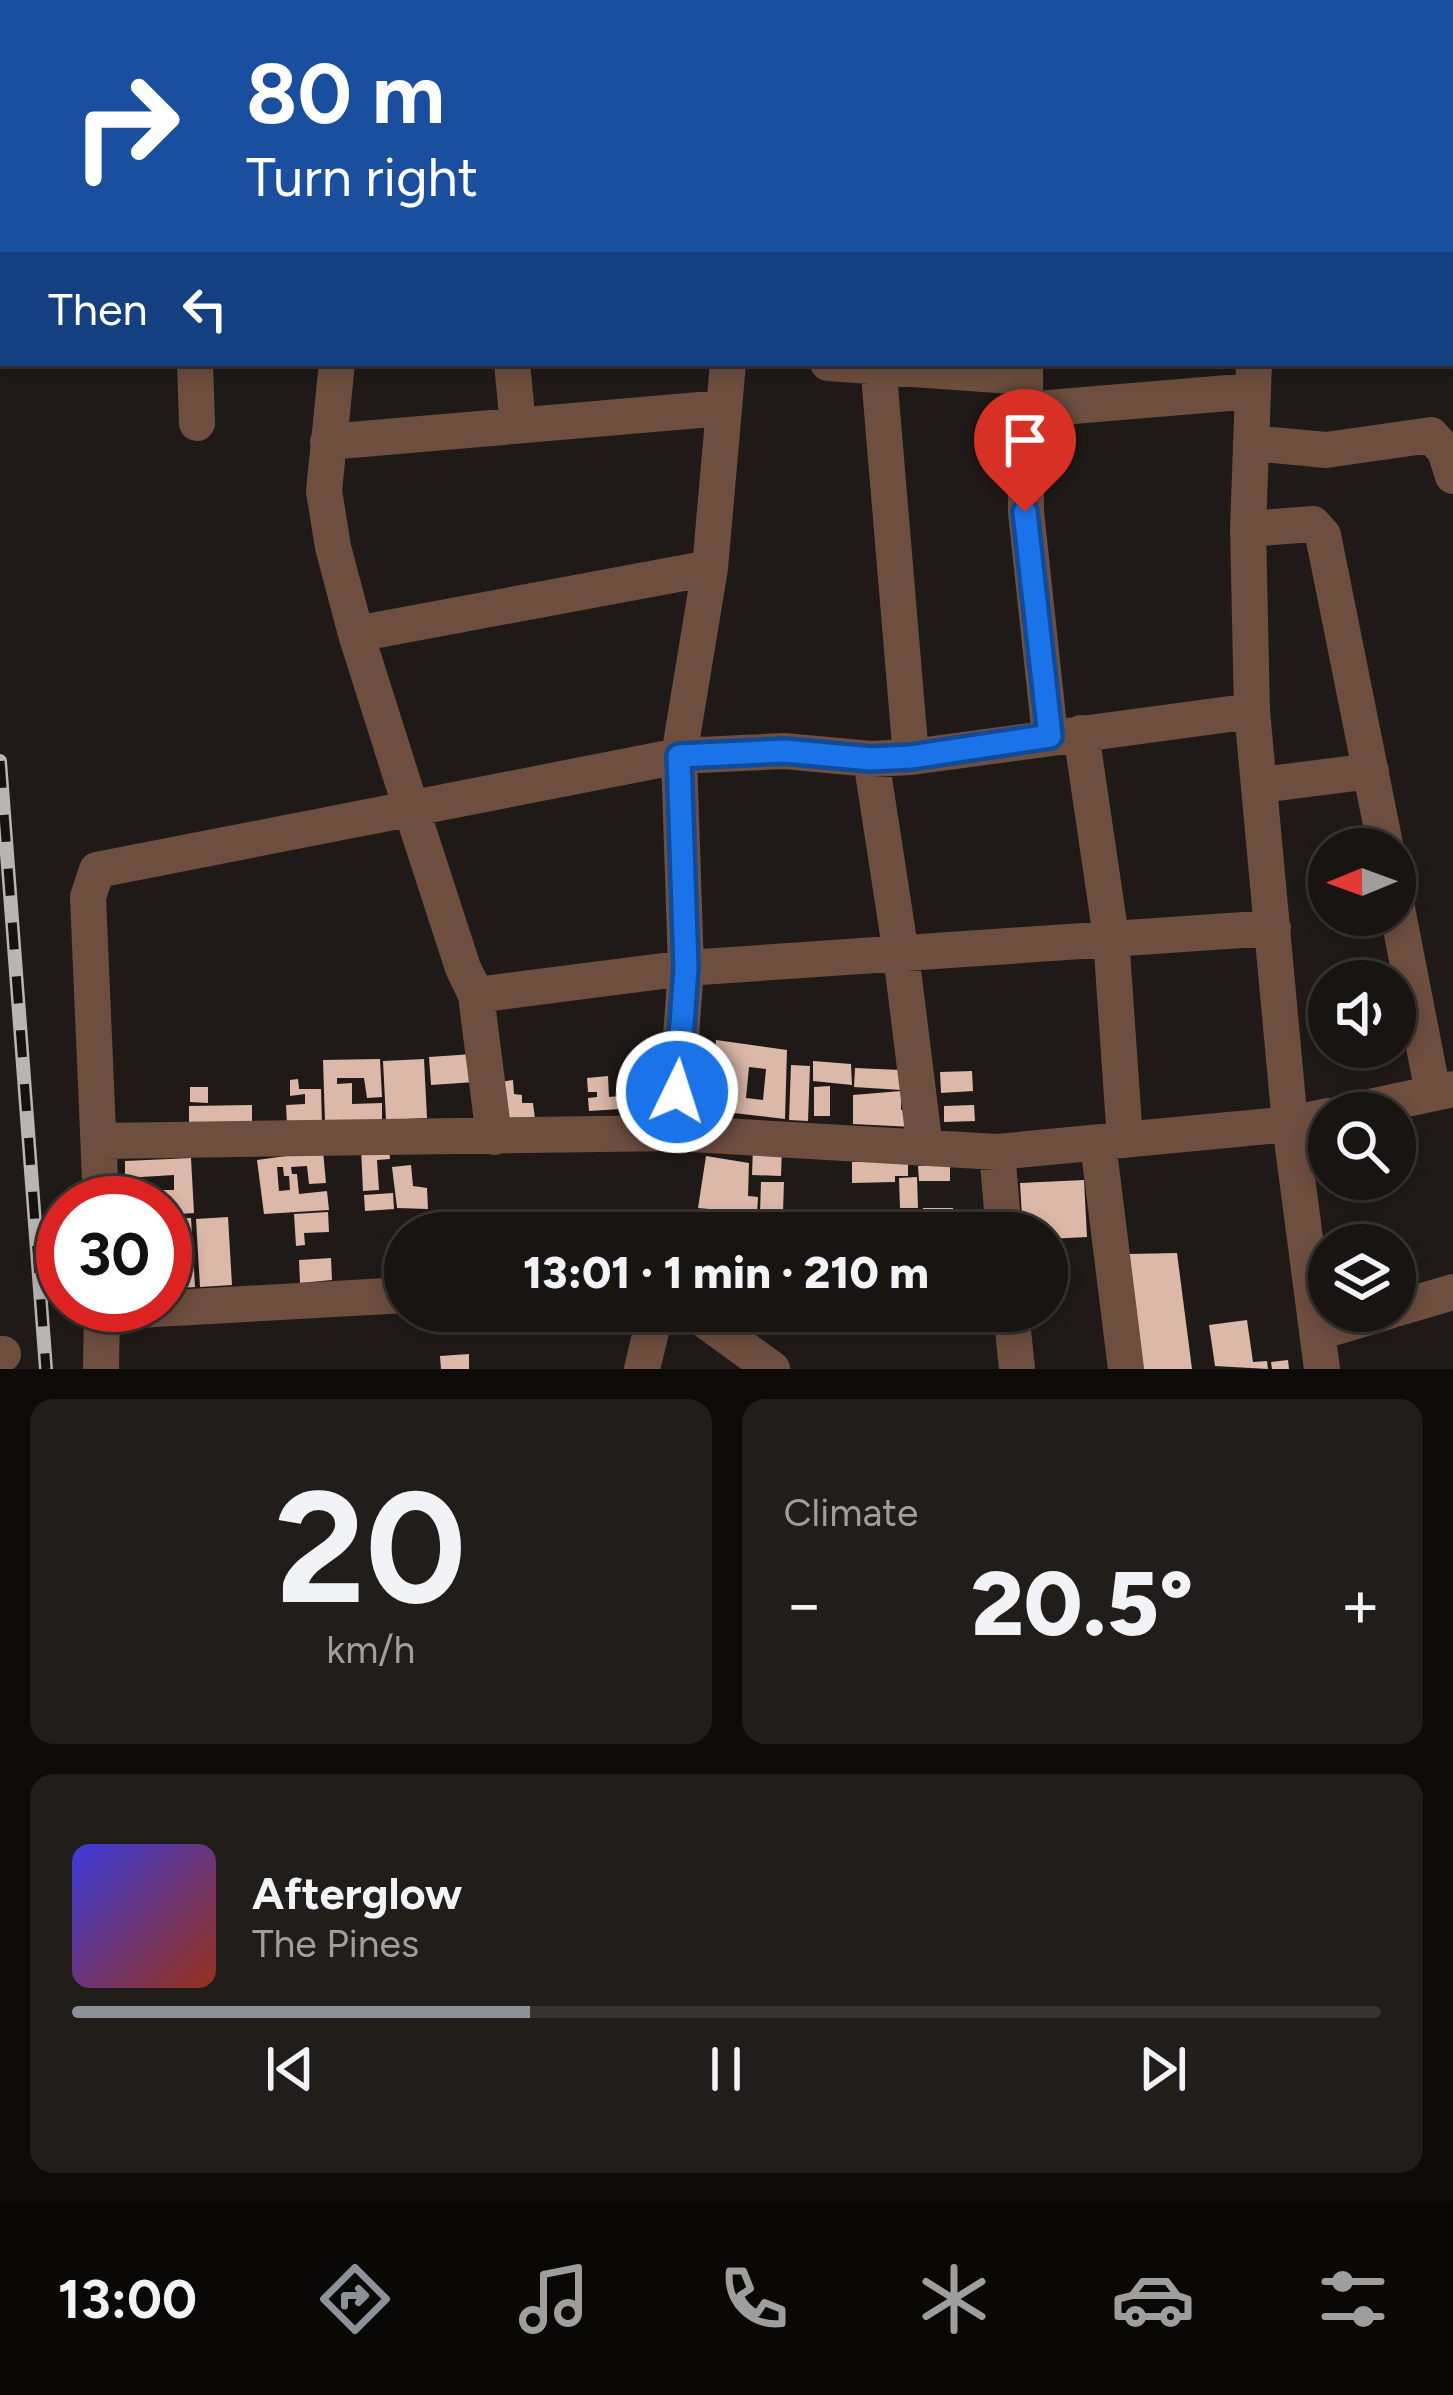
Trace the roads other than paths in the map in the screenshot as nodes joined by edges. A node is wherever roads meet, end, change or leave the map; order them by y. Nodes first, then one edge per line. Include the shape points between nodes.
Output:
1 (195, 366) edge
2 (337, 366) edge
3 (512, 366) edge
4 (728, 366) edge
5 (878, 366) edge
6 (893, 366) edge
7 (1253, 377) edge
8 (1025, 383) edge
9 (723, 408) junction
10 (197, 423) dead end
11 (518, 425) junction
12 (328, 442) junction
13 (1251, 443) junction
14 (1453, 476) edge
15 (1248, 529) junction
16 (710, 568) junction
17 (356, 634) junction
18 (1252, 711) junction
19 (1066, 735) junction
20 (679, 756) junction
21 (911, 757) junction
22 (871, 759) junction
23 (1370, 771) junction
24 (1262, 784) junction
25 (411, 808) junction
26 (1382, 828) edge
27 (1273, 928) junction
28 (1404, 936) edge
29 (1112, 937) junction
30 (901, 954) junction
31 (686, 968) junction
32 (476, 995) junction
33 (1443, 1091) edge
34 (1308, 1120) edge
35 (1290, 1124) junction
36 (674, 1133) junction
37 (494, 1136) junction
38 (100, 1141) junction
39 (1111, 1142) junction
40 (925, 1148) junction
41 (997, 1152) junction
42 (101, 1176) edge
43 (1002, 1212) edge
44 (1308, 1253) edge
45 (1453, 1292) edge
46 (384, 1296) edge
47 (1416, 1303) edge
48 (192, 1305) edge
49 (102, 1332) edge
50 (651, 1332) edge
51 (721, 1332) edge
52 (1013, 1332) edge
53 (1319, 1332) edge
54 (101, 1369) edge
55 (642, 1369) edge
56 (772, 1369) edge
57 (1016, 1369) edge
58 (1126, 1369) edge
59 (1322, 1369) edge

1 - 10 street
2 - 12 street
3 - 11 street
4 - 9 street
5 - 21 street
6 - 8 street
7 - 8 street
7 - 13 street
8 - 19 street via 1025,512
9 - 11 street
9 - 16 street
11 - 12 street
12 - 17 street via 324,491
13 - 14 street via 1326,450 1431,435
13 - 15 street
15 - 18 street
15 - 23 street via 1312,524 1324,535
16 - 17 street
16 - 20 street
17 - 25 street
18 - 19 street
18 - 24 street
19 - 21 street
19 - 29 street
20 - 22 street via 784,751
20 - 25 street
20 - 31 street
21 - 22 street
22 - 30 street
23 - 24 street
23 - 26 street
24 - 27 street
25 - 32 street
25 - 38 street via 97,870 88,897
27 - 29 street
27 - 35 street
28 - 33 street
29 - 30 street
29 - 39 street
30 - 31 street
30 - 40 street
31 - 32 street
31 - 36 street
32 - 37 street
34 - 35 street
35 - 39 street
35 - 44 street
36 - 37 street
36 - 40 street
37 - 38 street
38 - 42 street
39 - 41 street
39 - 58 street
40 - 41 street
41 - 43 street
45 - 47 street
46 - 48 street
49 - 54 street
50 - 55 street
51 - 56 street
52 - 57 street
53 - 59 street

